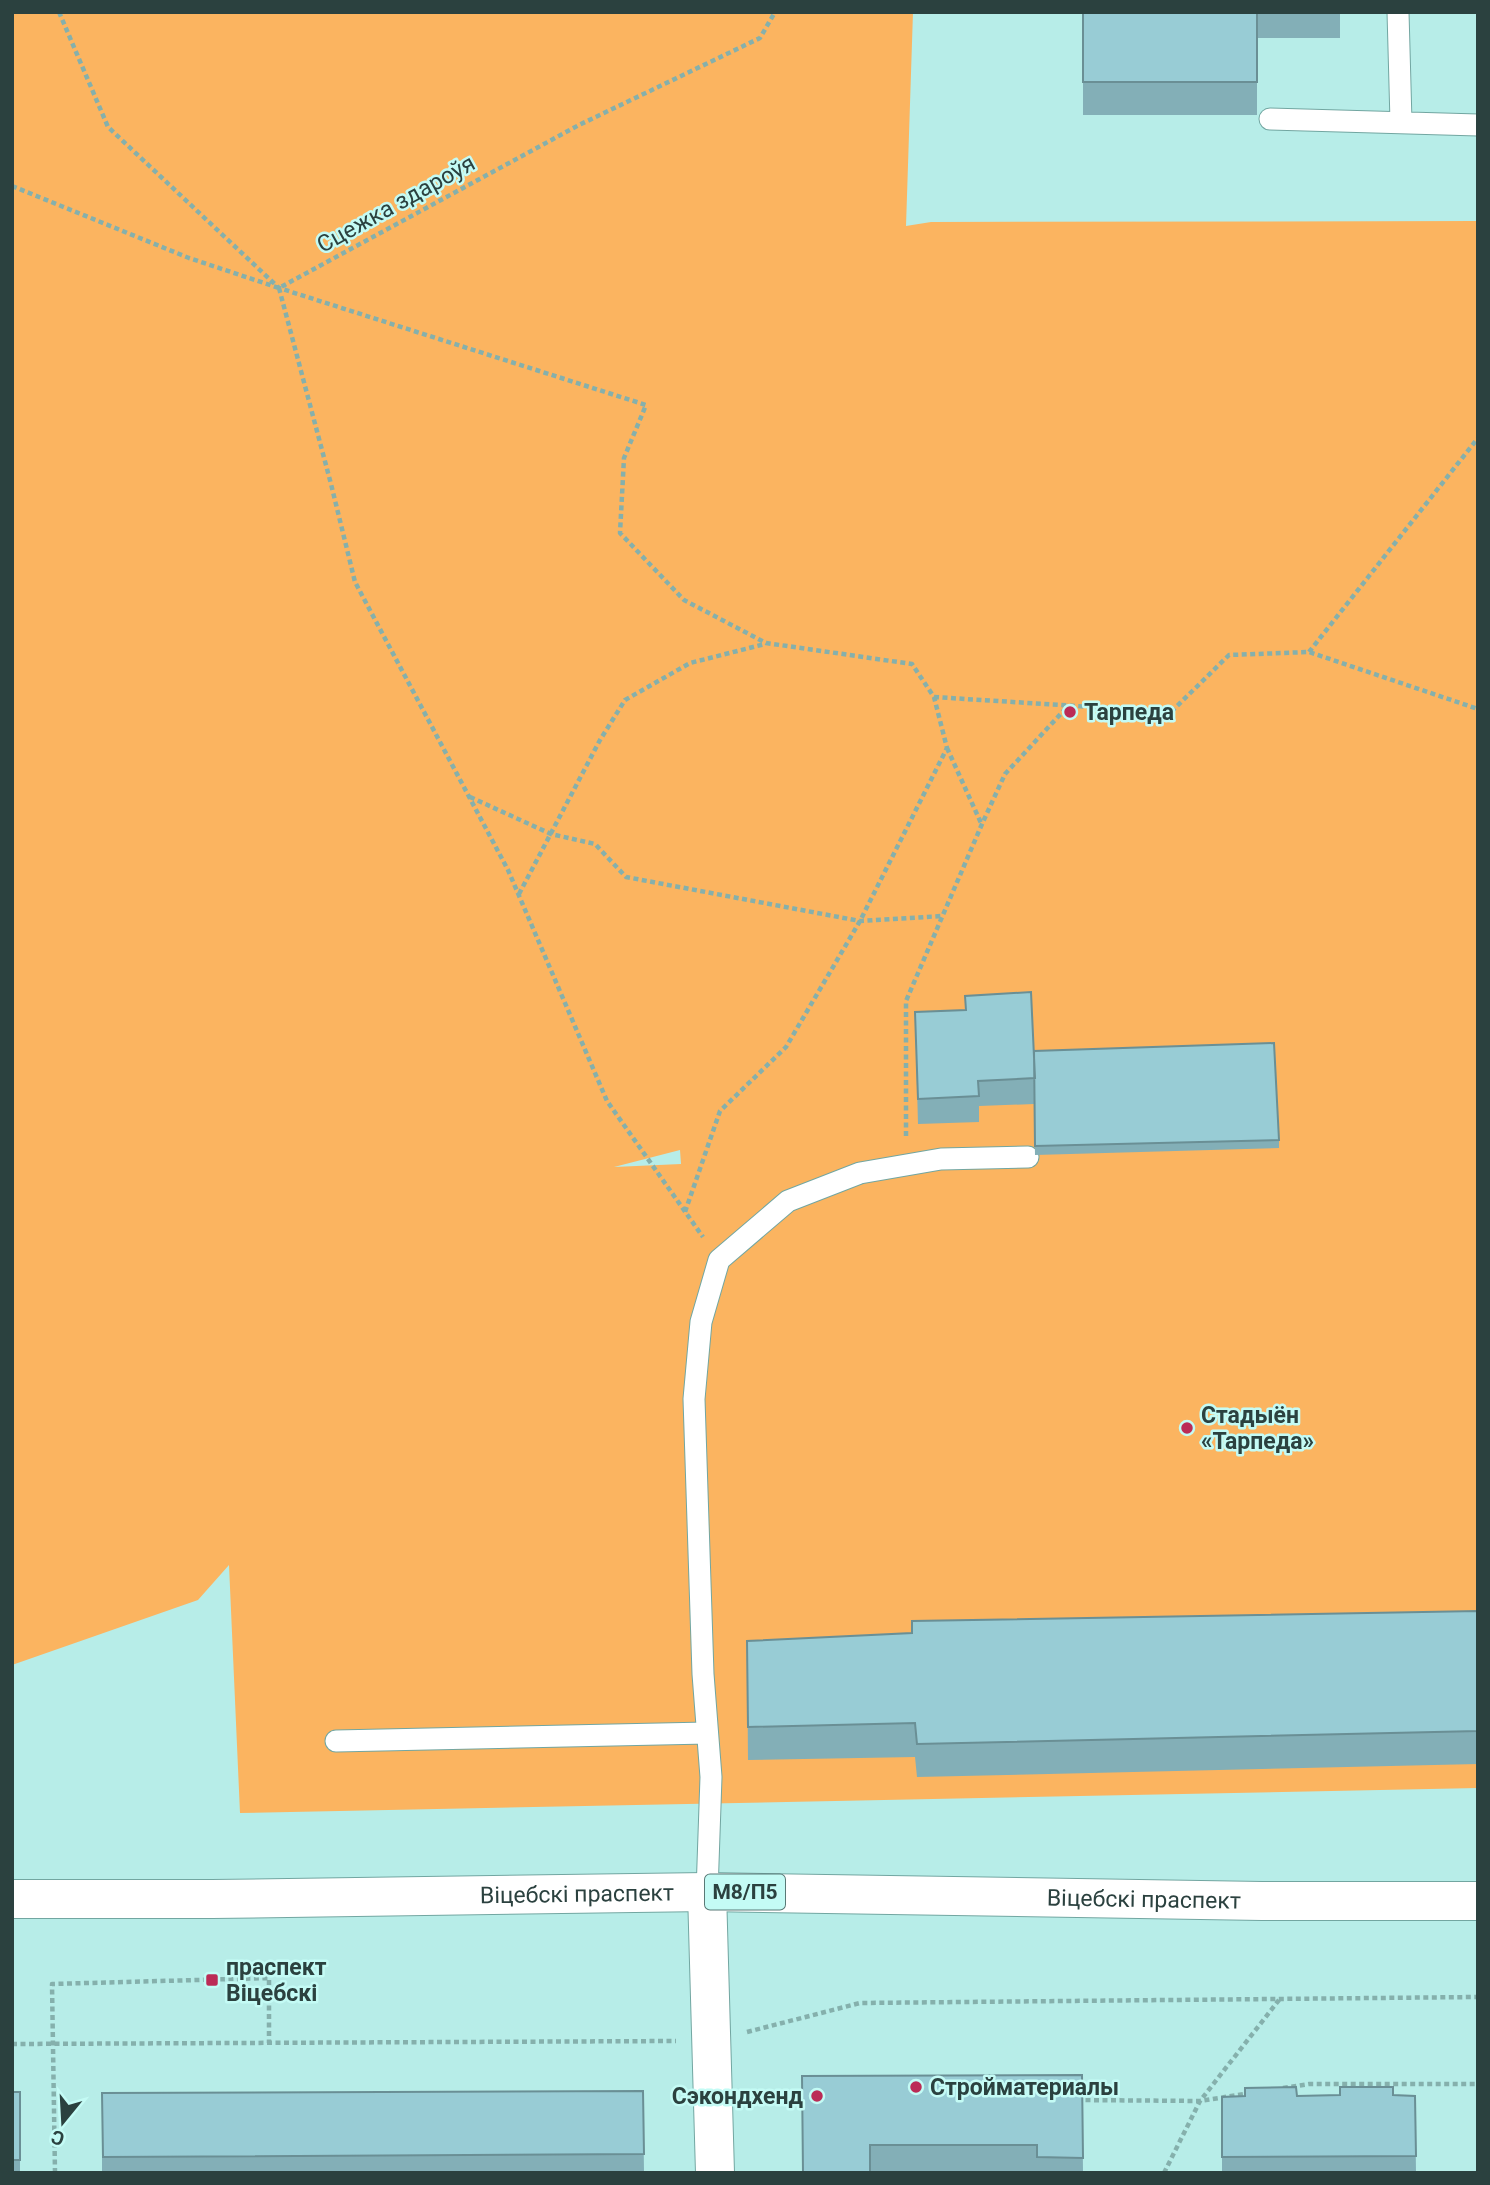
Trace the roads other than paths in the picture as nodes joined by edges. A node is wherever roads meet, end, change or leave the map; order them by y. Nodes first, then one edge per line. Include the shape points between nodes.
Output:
1 (1398, 12) edge
2 (1270, 119) dead end
3 (1401, 122) junction
4 (1478, 125) edge
5 (1028, 1157) dead end
6 (708, 1733) junction
7 (337, 1741) dead end
8 (707, 1892) junction
9 (12, 1899) edge
10 (1478, 1901) edge
11 (715, 2173) edge

1 - 3 lane
2 - 3 lane
3 - 4 lane
5 - 6 lane via 941,1159 860,1173 788,1200 719,1260 701,1322 694,1399
6 - 7 lane
6 - 8 lane
8 - 9 main road, Віцебскі праспект / М8/П5
8 - 10 main road, Віцебскі праспект / М8/П5
8 - 11 main road

